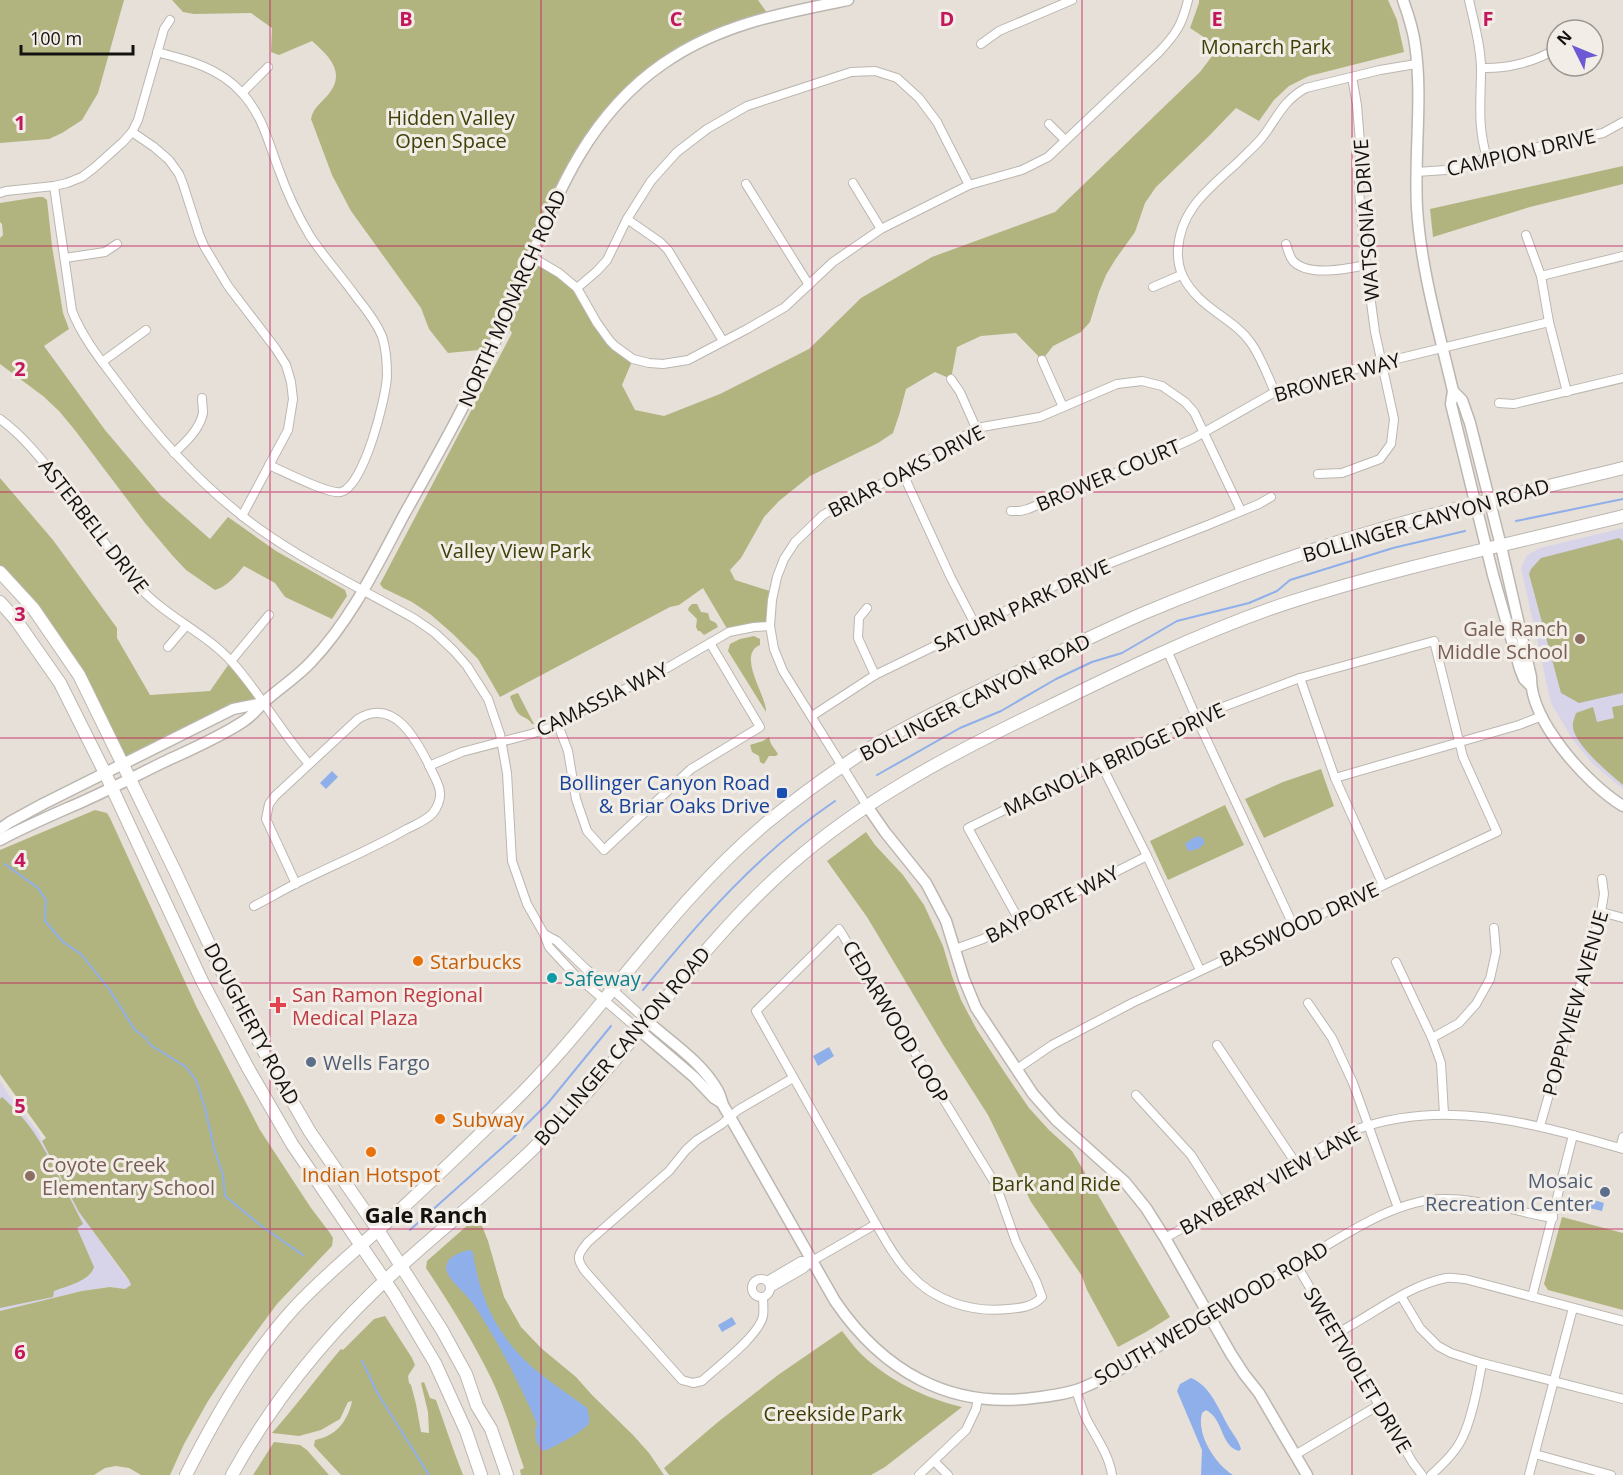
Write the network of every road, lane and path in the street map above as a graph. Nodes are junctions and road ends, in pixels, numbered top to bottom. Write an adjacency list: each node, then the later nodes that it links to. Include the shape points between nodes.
1 (848, 0): 6 (street, NORTH MONARCH ROAD)
2 (1072, 0): 8 (street, via 999,31)
3 (1188, 0): 19 (street, via 1176,34)
4 (1403, 0): 11 (street)
5 (1469, 0): 13 (street)
6 (807, 4): 33 (street, NORTH MONARCH ROAD, via 716,33 648,74 620,100 588,140 556,199)
7 (170, 20): 9 (street)
8 (981, 44)
9 (157, 52): 15 (street, via 208,69); 18 (street)
10 (1545, 54): 13 (street, via 1493,69)
11 (1416, 64): 14 (street); 21 (street)
12 (268, 67): 15 (street)
13 (1481, 68): 20 (street, via 1480,129)
14 (1352, 77): 35 (street, WATSONIA DRIVE); 36 (street, via 1295,94 1256,144 1197,201 1182,225)
15 (242, 93): 60 (street, via 265,128 279,172 311,236 370,315 382,336 387,359 377,425 362,468 351,485 342,492 333,491)
16 (1623, 122): 20 (street, CAMPION DRIVE, via 1603,133)
17 (1048, 124): 19 (street)
18 (132, 132): 25 (street, via 82,177); 60 (street, via 169,160 179,174 204,246 286,365 291,382 291,415 288,430)
19 (1065, 140): 24 (street, via 1048,157 1022,170)
20 (1487, 158): 21 (street, CAMPION DRIVE, via 1446,170)
21 (1416, 172): 44 (street, via 1430,300)
22 (853, 183): 28 (street)
23 (746, 184): 38 (street)
24 (969, 185): 27 (street, via 937,122 919,98 897,78 875,71 851,72 747,106 708,129 677,152 651,181); 28 (street)
25 (54, 186): 26 (street); 34 (street)
26 (0, 193)
27 (627, 219): 40 (street, via 607,260); 43 (street, via 668,250)
28 (882, 229): 38 (street, via 832,262)
29 (1526, 235): 37 (street)
30 (117, 244): 34 (street, via 105,252)
31 (1286, 244): 35 (street, via 1290,257 1303,268 1321,271)
32 (1623, 256): 37 (street)
33 (532, 257): 40 (street); 74 (street, NORTH MONARCH ROAD, via 474,386)
34 (65, 258): 46 (street, via 76,323)
35 (1366, 265): 47 (street, WATSONIA DRIVE)
36 (1180, 275): 39 (street); 51 (street, via 1200,300 1252,344)
37 (1541, 276): 41 (street)
38 (809, 285): 43 (street, via 785,307)
39 (1154, 287)
40 (577, 288): 43 (street, via 610,341 633,359 663,364 688,360)
41 (1549, 322): 44 (street, BROWER WAY); 52 (street)
42 (146, 330): 46 (street)
43 (723, 341)
44 (1443, 347): 47 (street, BROWER WAY); 50 (street)
45 (1042, 360): 55 (street)
46 (102, 362): 59 (street)
47 (1382, 363): 51 (street, BROWER WAY); 63 (street, WATSONIA DRIVE, via 1394,419 1391,444 1380,459 1342,473)
48 (1623, 378): 52 (street)
49 (951, 379): 57 (street)
50 (1452, 391): 65 (street, via 1462,400); 66 (street, via 1451,404)
51 (1275, 392): 58 (street, BROWER WAY)
52 (1567, 392): 54 (street, via 1514,404)
53 (202, 398): 59 (street, via 199,424)
54 (1499, 403)
55 (1063, 407): 57 (street, BRIAR OAKS DRIVE, via 1040,417); 58 (street, BRIAR OAKS DRIVE, via 1118,384 1150,382 1185,402)
56 (0, 419): 78 (street, ASTERBELL DRIVE, via 41,458 138,585)
57 (976, 428): 62 (street, BRIAR OAKS DRIVE, via 938,456)
58 (1204, 433): 67 (street, BROWER COURT, via 1028,509); 68 (street, BRIAR OAKS DRIVE)
59 (174, 453): 69 (street)
60 (269, 465): 69 (street)
61 (1623, 468): 65 (main road, BOLLINGER CANYON ROAD)
62 (903, 474): 79 (street, BRIAR OAKS DRIVE, via 823,515 795,542 777,577); 80 (street)
63 (1318, 474)
64 (1271, 497): 68 (street, SATURN PARK DRIVE)
65 (1490, 500): 66 (main road, BOLLINGER CANYON ROAD); 71 (street)
66 (1476, 504): 72 (street); 99 (main road, BOLLINGER CANYON ROAD, via 1341,541 1143,613 935,712)
67 (1011, 511)
68 (1241, 511): 80 (street, SATURN PARK DRIVE, via 1062,582)
69 (242, 516): 74 (street)
70 (1623, 516): 71 (main road, BOLLINGER CANYON ROAD)
71 (1502, 546): 72 (main road, BOLLINGER CANYON ROAD); 87 (street)
72 (1487, 549): 83 (main road, BOLLINGER CANYON ROAD, via 1283,605); 87 (street, via 1502,612 1524,679)
73 (0, 572): 97 (main road, DOUGHERTY ROAD, via 33,608 79,675)
74 (364, 591): 88 (street, NORTH MONARCH ROAD, via 310,663); 93 (street, via 415,619 454,651 488,699)
75 (0, 602): 100 (main road, DOUGHERTY ROAD, via 60,683)
76 (867, 608): 85 (street, via 859,618 858,638)
77 (269, 615): 84 (street)
78 (186, 626): 82 (street); 84 (street, ASTERBELL DRIVE)
79 (770, 626): 81 (street, CAMASSIA WAY, via 729,632); 89 (street, BRIAR OAKS DRIVE, via 783,671)
80 (976, 627): 85 (street, SATURN PARK DRIVE)
81 (710, 643): 92 (street, CAMASSIA WAY); 92 (street, via 760,727 691,770 604,850 587,831)
82 (168, 647)
83 (1167, 650): 91 (street); 104 (main road, BOLLINGER CANYON ROAD, via 992,734)
84 (231, 661): 88 (street, ASTERBELL DRIVE)
85 (875, 675): 89 (street, SATURN PARK DRIVE)
86 (1300, 678): 91 (street, MAGNOLIA BRIDGE DRIVE); 94 (street, MAGNOLIA BRIDGE DRIVE, via 1434,641); 101 (street)
87 (1531, 686): 90 (street)
88 (263, 703): 95 (street, ASTERBELL DRIVE); 97 (street, NORTH MONARCH ROAD, via 233,709); 102 (street, NORTH MONARCH ROAD, via 247,719)
89 (812, 716): 99 (street, BRIAR OAKS DRIVE)
90 (1542, 716): 94 (street); 105 (street, via 1573,762)
91 (1196, 717): 96 (street, MAGNOLIA BRIDGE DRIVE); 116 (street)
92 (558, 725): 93 (street, CAMASSIA WAY)
93 (501, 741): 98 (street, CAMASSIA WAY); 121 (street, via 507,772 512,861 527,904 544,934 557,941)
94 (1459, 742): 101 (street); 111 (street, BASSWOOD DRIVE, via 1497,832)
95 (309, 764): 98 (street, via 358,719 374,712 395,718 420,746); 110 (street, via 275,796 266,814)
96 (1101, 764): 108 (street); 115 (street, MAGNOLIA BRIDGE DRIVE, via 968,828)
97 (122, 766): 100 (street, NORTH MONARCH ROAD); 102 (main road, DOUGHERTY ROAD)
98 (429, 766): 110 (street, via 440,793 433,813)
99 (843, 766): 104 (street, BRIAR OAKS DRIVE); 121 (main road, BOLLINGER CANYON ROAD, via 731,855)
100 (105, 773): 103 (main road, DOUGHERTY ROAD); 106 (street, NORTH MONARCH ROAD)
101 (1335, 778): 111 (street)
102 (129, 779): 103 (street, NORTH MONARCH ROAD); 141 (main road, DOUGHERTY ROAD, via 269,1061 310,1132)
103 (111, 788): 107 (street, NORTH MONARCH ROAD); 143 (main road, DOUGHERTY ROAD, via 202,981 248,1068 292,1144)
104 (867, 806): 118 (street, via 926,883 946,921); 123 (main road, BOLLINGER CANYON ROAD, via 762,890)
105 (1623, 806)
106 (0, 829)
107 (0, 840)
108 (1147, 856): 115 (street, BAYPORTE WAY); 120 (street)
109 (1602, 879): 113 (street, POPPYVIEW AVENUE)
110 (296, 884): 112 (street)
111 (1383, 885): 116 (street, BASSWOOD DRIVE)
112 (254, 906)
113 (1602, 912): 114 (street); 132 (street, POPPYVIEW AVENUE)
114 (1623, 918)
115 (1019, 920): 118 (street, BAYPORTE WAY)
116 (1293, 927): 120 (street, BASSWOOD DRIVE)
117 (1494, 928): 124 (street, via 1496,952 1490,979 1476,1004 1459,1023)
118 (955, 949): 126 (street, via 976,1008)
119 (1396, 962): 124 (street)
120 (1200, 970): 126 (street, BASSWOOD DRIVE, via 1093,1023)
121 (609, 995): 123 (street); 141 (main road, BOLLINGER CANYON ROAD, via 541,1074)
122 (1308, 1004): 131 (street, via 1332,1038)
123 (643, 1026): 130 (street, SOUTH WEDGEWOOD ROAD, via 722,1103); 146 (main road, BOLLINGER CANYON ROAD, via 538,1145)
124 (1432, 1038): 129 (street, via 1441,1063)
125 (1217, 1045): 136 (street)
126 (1017, 1070): 142 (street, via 1056,1120 1125,1182)
127 (793, 1078): 130 (street); 140 (street, CEDARWOOD LOOP); 140 (street, CEDARWOOD LOOP, via 756,1011 839,929 996,1185 1042,1297 1031,1305 999,1310 971,1309 948,1301 928,1291 910,1275)
128 (1136, 1095): 137 (street, via 1191,1155)
129 (1444, 1114): 131 (street, BAYBERRY VIEW LANE); 132 (street, BAYBERRY VIEW LANE)
130 (730, 1117): 144 (street, SOUTH WEDGEWOOD ROAD); 151 (street, via 686,1150 669,1171 588,1242 578,1259 682,1380 693,1383 702,1381 751,1336 763,1316)
131 (1369, 1126): 136 (street, BAYBERRY VIEW LANE); 138 (street)
132 (1540, 1126): 133 (street, BAYBERRY VIEW LANE)
133 (1573, 1135): 135 (street, BAYBERRY VIEW LANE); 139 (street)
134 (1623, 1137): 135 (street)
135 (1621, 1148)
136 (1295, 1162): 137 (street, BAYBERRY VIEW LANE)
137 (1222, 1204): 142 (street, BAYBERRY VIEW LANE)
138 (1398, 1208): 139 (street, SOUTH WEDGEWOOD ROAD, via 1423,1200 1480,1201); 145 (street, SOUTH WEDGEWOOD ROAD)
139 (1553, 1218): 150 (street)
140 (876, 1224): 144 (street)
141 (378, 1230): 143 (main road, BOLLINGER CANYON ROAD); 146 (main road, DOUGHERTY ROAD)
142 (1165, 1238): 153 (street)
143 (360, 1245): 147 (main road, DOUGHERTY ROAD); 165 (main road, BOLLINGER CANYON ROAD, via 293,1310 260,1351 221,1409)
144 (812, 1261): 148 (street, via 801,1262); 159 (street, SOUTH WEDGEWOOD ROAD, via 850,1322 883,1356 939,1388)
145 (1296, 1264): 153 (street, SOUTH WEDGEWOOD ROAD); 155 (street, SWEETVIOLET DRIVE)
146 (401, 1266): 147 (main road, BOLLINGER CANYON ROAD); 168 (main road, DOUGHERTY ROAD, via 466,1374)
147 (385, 1281): 166 (main road, BOLLINGER CANYON ROAD, via 294,1378); 167 (main road, DOUGHERTY ROAD, via 444,1379)
148 (768, 1284): 151 (street); 151 (street, via 759,1279 752,1287 754,1295)
149 (1401, 1296): 150 (street, via 1447,1278); 155 (street); 156 (street, via 1420,1328 1438,1346)
150 (1532, 1297): 152 (street)
151 (763, 1298)
152 (1574, 1308): 154 (street); 157 (street)
153 (1210, 1315): 158 (street, SOUTH WEDGEWOOD ROAD); 163 (street)
154 (1623, 1321)
155 (1337, 1334): 161 (street, SWEETVIOLET DRIVE)
156 (1482, 1363): 157 (street); 174 (street, via 1460,1444)
157 (1554, 1380): 160 (street); 162 (street)
158 (1076, 1390): 159 (street, SOUTH WEDGEWOOD ROAD, via 1016,1400); 171 (street)
159 (978, 1398): 164 (street, via 966,1430)
160 (1623, 1399)
161 (1379, 1405): 163 (street); 173 (street, SWEETVIOLET DRIVE)
162 (1535, 1454): 175 (street); 176 (street)
163 (1295, 1455): 172 (street)
164 (934, 1461): 169 (street); 170 (street)
165 (186, 1475)
166 (232, 1475)
167 (481, 1475)
168 (507, 1475)
169 (919, 1475)
170 (948, 1475)
171 (1112, 1475)
172 (1307, 1475)
173 (1422, 1475)
174 (1431, 1475)
175 (1529, 1475)
176 (1611, 1475)

